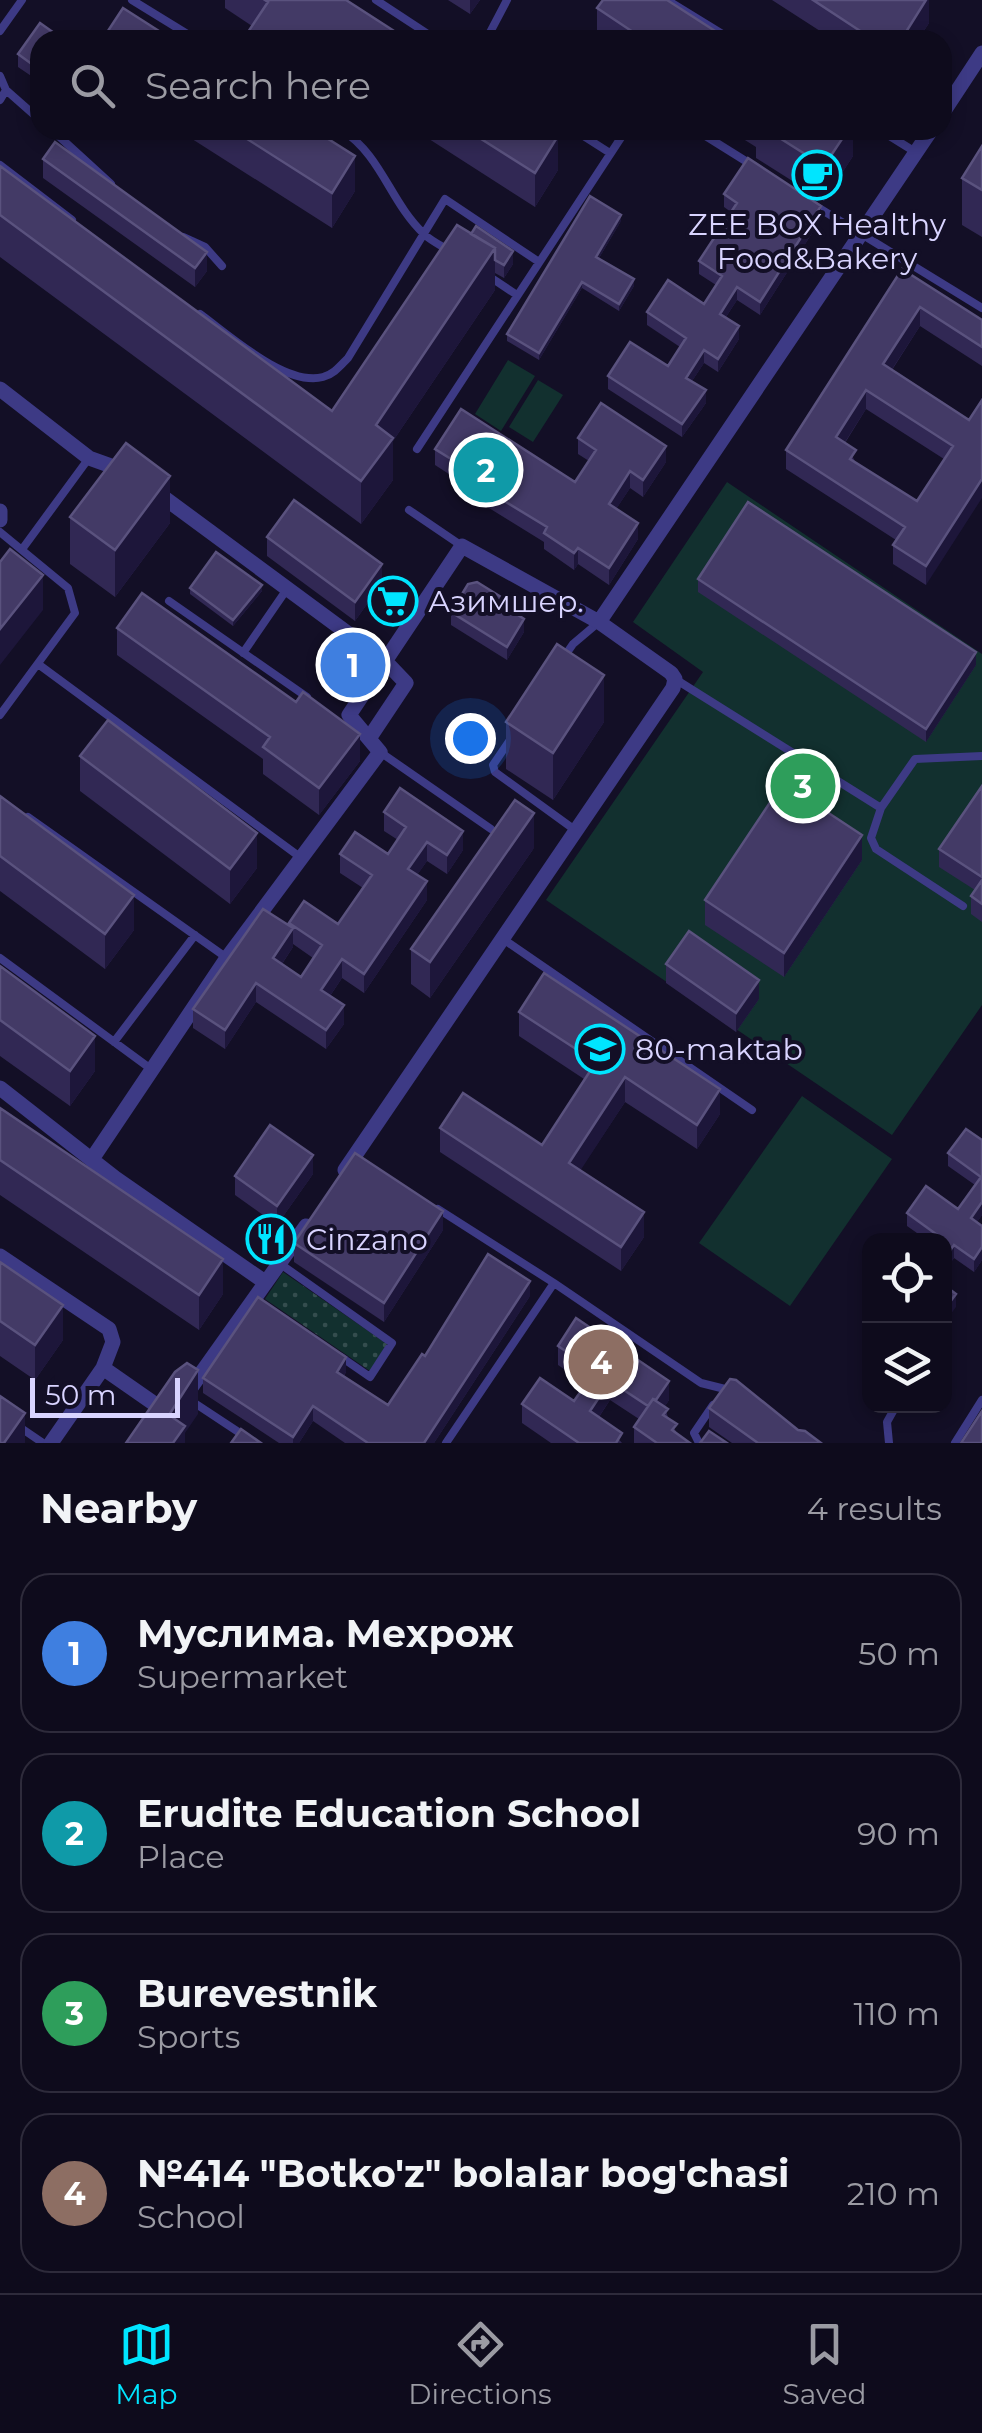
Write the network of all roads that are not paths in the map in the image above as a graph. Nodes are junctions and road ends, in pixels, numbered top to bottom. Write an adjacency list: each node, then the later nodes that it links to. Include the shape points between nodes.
1 (22, 0): 10 (lane)
2 (132, 0): 6 (lane)
3 (376, 0): 7 (lane)
4 (507, 0): 8 (lane)
5 (667, 0): 9 (lane)
6 (181, 30)
7 (422, 30)
8 (491, 30)
9 (716, 30)
10 (0, 31)
11 (982, 53): 14 (street)
12 (0, 76): 13 (lane)
13 (6, 90): 15 (lane); 16 (lane)
14 (952, 99)
15 (0, 100)
16 (30, 111)
17 (63, 140): 28 (lane)
18 (357, 140): 32 (lane)
19 (590, 140): 25 (lane)
20 (619, 140): 25 (lane)
21 (712, 140): 27 (lane)
22 (897, 140): 24 (lane)
23 (925, 140): 24 (street)
24 (917, 152): 33 (street)
25 (610, 153): 35 (lane)
26 (0, 165): 30 (lane)
27 (762, 172)
28 (120, 192)
29 (812, 204): 33 (lane)
30 (74, 221)
31 (176, 233): 37 (lane)
32 (424, 234): 34 (lane); 35 (lane, via 445,199); 40 (lane, via 348,358 320,379 276,368)
33 (862, 235): 39 (lane); 52 (street)
34 (455, 254)
35 (539, 262): 38 (lane)
36 (470, 264): 38 (lane)
37 (222, 266)
38 (517, 295): 42 (lane)
39 (982, 308)
40 (196, 311)
41 (0, 388): 43 (street)
42 (416, 449)
43 (89, 458): 49 (lane); 50 (street, via 132,474)
44 (409, 510): 48 (lane)
45 (0, 511): 46 (street)
46 (0, 520)
47 (0, 532): 49 (lane)
48 (462, 546): 52 (street); 54 (street)
49 (23, 548): 55 (lane, via 68,588 76,613)
50 (288, 589): 53 (lane); 54 (street)
51 (169, 601): 53 (lane)
52 (600, 622): 56 (lane); 57 (street)
53 (243, 654): 58 (lane)
54 (384, 660): 61 (street, via 349,715); 61 (street, via 406,683)
55 (38, 664): 59 (lane); 68 (lane)
56 (554, 674)
57 (675, 679): 65 (lane); 67 (street)
58 (308, 697)
59 (0, 715)
60 (513, 734): 67 (lane, via 495,772)
61 (370, 737): 62 (street)
62 (380, 752): 66 (lane); 68 (street)
63 (982, 756): 65 (lane, via 916,759)
64 (16, 808): 70 (lane)
65 (881, 808): 69 (lane, via 871,838 876,848)
66 (491, 829)
67 (576, 831): 71 (street)
68 (302, 858): 73 (street)
69 (964, 906)
70 (195, 935): 73 (lane); 74 (lane)
71 (503, 939): 77 (lane); 78 (street)
72 (0, 958): 74 (lane)
73 (227, 958): 75 (street)
74 (114, 1042): 75 (lane)
75 (151, 1069): 79 (street)
76 (1, 1091): 79 (street)
77 (752, 1110)
78 (355, 1155): 80 (lane); 81 (street)
79 (92, 1159): 86 (street)
80 (372, 1166)
81 (334, 1186)
82 (421, 1198): 87 (lane)
83 (312, 1217): 85 (street)
84 (0, 1256): 91 (street, via 110,1330)
85 (279, 1263): 86 (street); 90 (lane, via 392,1343 370,1377)
86 (265, 1282): 88 (street)
87 (554, 1283): 92 (lane, via 701,1383); 101 (lane)
88 (255, 1298): 89 (lane); 94 (street)
89 (272, 1309)
90 (338, 1354)
91 (103, 1368): 94 (street, via 155,1413); 99 (street)
92 (724, 1389): 93 (lane); 102 (lane, via 694,1433)
93 (741, 1393)
94 (185, 1396): 100 (lane)
95 (982, 1400): 104 (lane)
96 (892, 1413): 103 (lane)
97 (14, 1424): 98 (lane)
98 (43, 1443)
99 (51, 1443)
100 (255, 1443)
101 (446, 1443)
102 (698, 1443)
103 (889, 1443)
104 (955, 1443)

